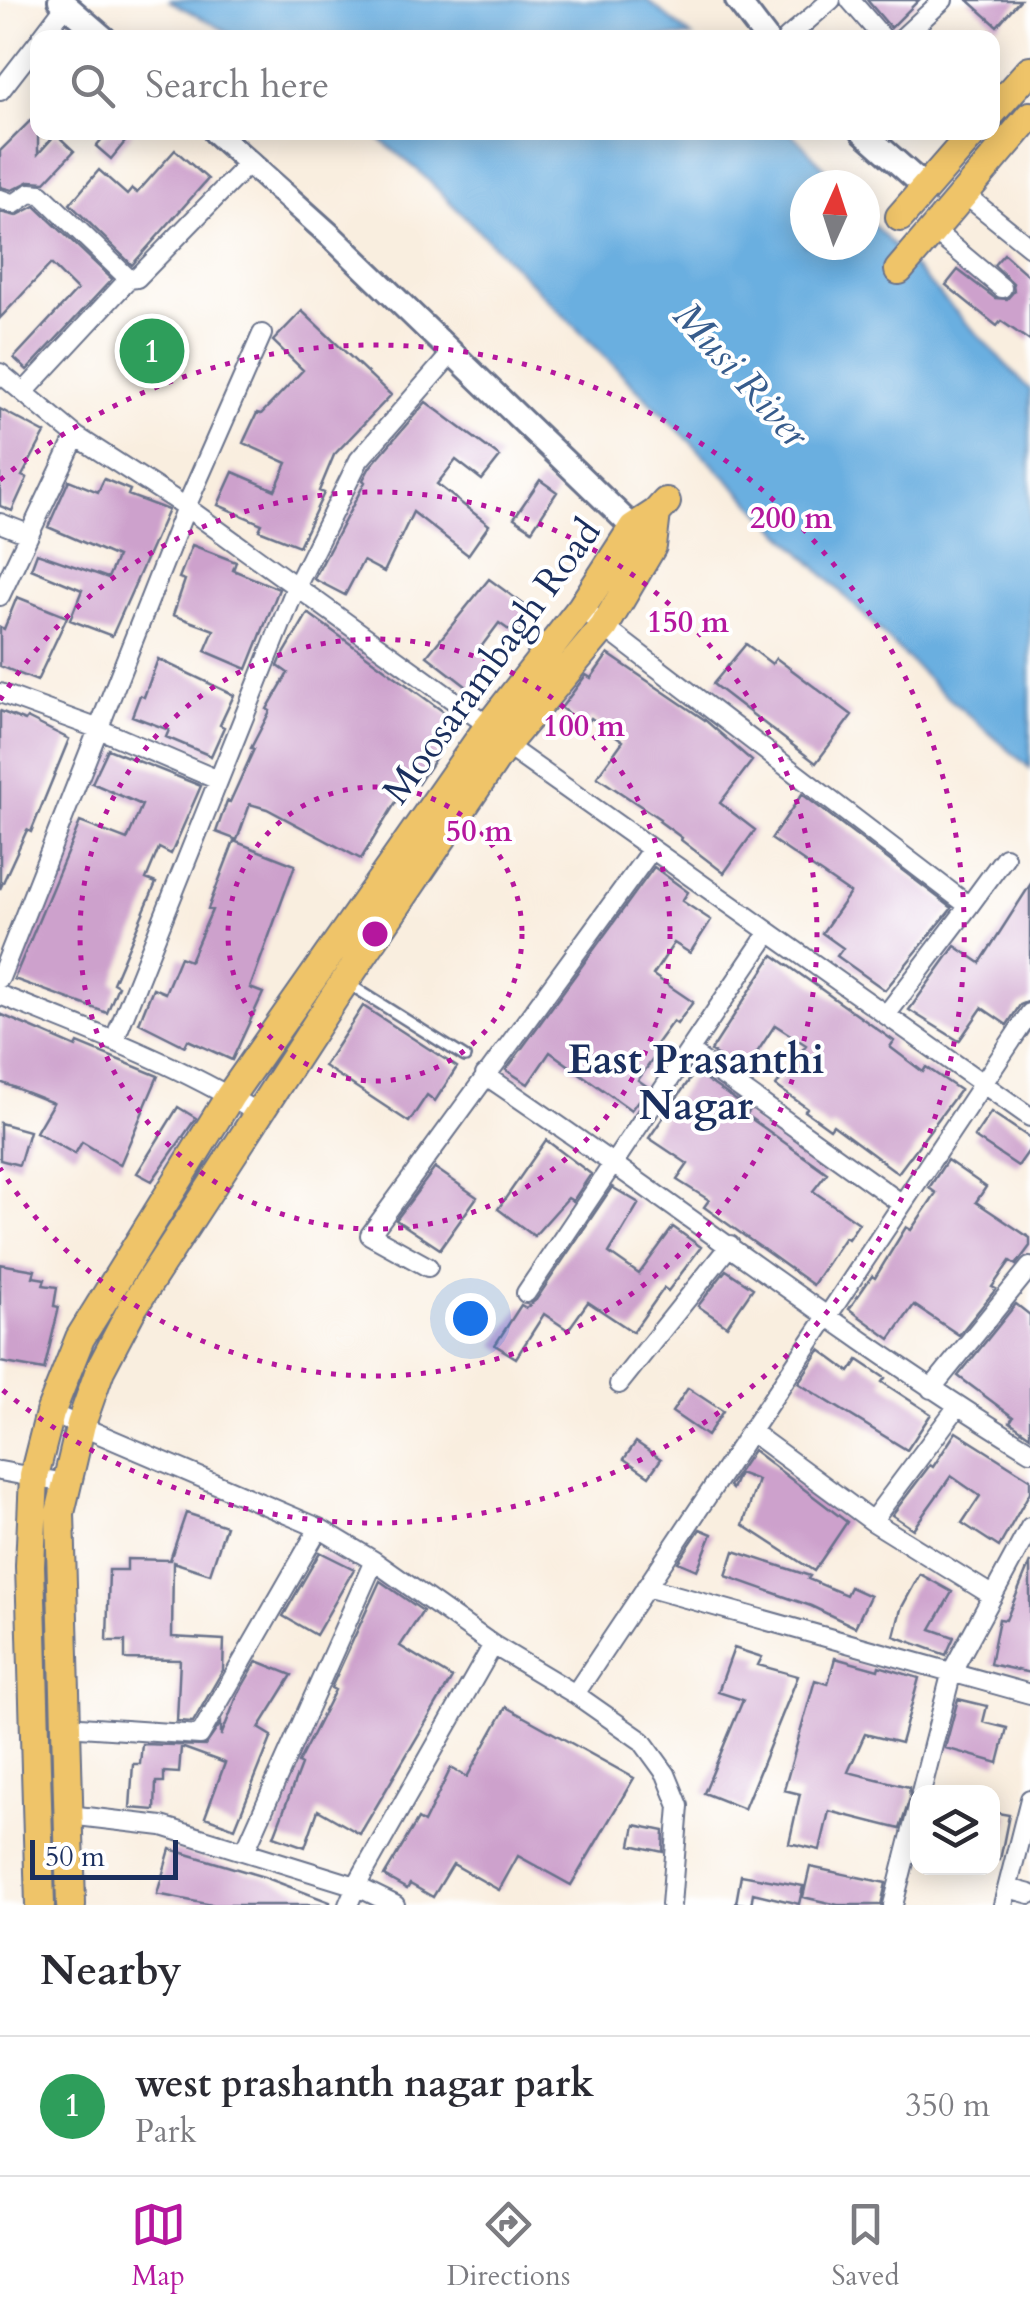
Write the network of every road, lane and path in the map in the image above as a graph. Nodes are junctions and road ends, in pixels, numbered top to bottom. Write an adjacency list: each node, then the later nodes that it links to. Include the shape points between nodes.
1 (736, 0): 8 (street)
2 (831, 0): 9 (street)
3 (850, 0): 10 (street)
4 (943, 0): 11 (street)
5 (63, 3): 6 (street); 7 (street)
6 (45, 30)
7 (95, 30)
8 (760, 30)
9 (796, 30)
10 (876, 30)
11 (911, 30)
12 (30, 52): 14 (street)
13 (1030, 70): 15 (main road)
14 (0, 91)
15 (1000, 103)
16 (1030, 116): 22 (main road)
17 (224, 140): 20 (street)
18 (872, 140): 21 (street)
19 (967, 140): 21 (main road)
20 (250, 162): 28 (street, via 138,278); 31 (street)
21 (925, 186): 24 (main road)
22 (963, 194): 25 (main road); 26 (street)
23 (0, 198): 28 (street, via 14,204 41,194)
24 (900, 217)
25 (933, 230): 27 (main road); 29 (street)
26 (1030, 247)
27 (899, 270)
28 (129, 279): 33 (street)
29 (1002, 288)
30 (262, 334): 35 (street)
31 (451, 354): 36 (street); 39 (street, via 360,460)
32 (0, 373): 33 (street)
33 (24, 392): 34 (street)
34 (76, 436): 35 (street); 38 (street)
35 (186, 506): 39 (street); 44 (street)
36 (652, 522): 41 (main road, Moosarambagh Road); 42 (main road, Moosarambagh Road)
37 (0, 523): 38 (street)
38 (28, 534): 40 (street)
39 (296, 587): 45 (street); 46 (street)
40 (0, 596)
41 (582, 607): 42 (street); 45 (main road, Moosarambagh Road)
42 (604, 627): 45 (main road, Moosarambagh Road); 49 (street)
43 (0, 693): 44 (street)
44 (99, 729): 46 (street); 51 (street)
45 (497, 736): 47 (street); 52 (main road, Moosarambagh Road); 61 (main road, Moosarambagh Road)
46 (218, 780): 56 (street)
47 (652, 849): 50 (street); 59 (street)
48 (1005, 857): 49 (street)
49 (969, 906): 55 (street)
50 (769, 932): 55 (street); 57 (street)
51 (0, 978)
52 (345, 982): 58 (lane); 62 (main road, Moosarambagh Road)
53 (0, 995): 56 (street)
54 (1030, 1012): 60 (street)
55 (886, 1015): 60 (street)
56 (114, 1041): 61 (street)
57 (690, 1052): 64 (street); 65 (street)
58 (465, 1057)
59 (485, 1075): 64 (street); 67 (street, via 370,1235)
60 (983, 1083): 63 (street); 65 (street)
61 (230, 1096): 62 (street); 74 (main road, Moosarambagh Road, via 94,1312)
62 (259, 1114): 75 (main road, Moosarambagh Road, via 133,1307)
63 (1030, 1117)
64 (616, 1163): 66 (street); 69 (street)
65 (902, 1204): 70 (street)
66 (730, 1245): 70 (street); 71 (street)
67 (428, 1267)
68 (1026, 1278): 72 (street)
69 (526, 1293)
70 (828, 1315): 72 (street); 76 (street)
71 (619, 1384)
72 (931, 1389): 73 (street)
73 (958, 1406): 77 (street); 81 (street)
74 (50, 1413): 75 (street); 79 (main road, Moosarambagh Road)
75 (81, 1424): 80 (main road, Moosarambagh Road); 83 (street)
76 (750, 1431): 81 (street); 85 (street)
77 (1030, 1451)
78 (0, 1471): 79 (street)
79 (34, 1476): 80 (street); 100 (main road, Moosarambagh Road, via 30,1566)
80 (66, 1483): 91 (main road, Moosarambagh Road, via 60,1513)
81 (872, 1521): 86 (street)
82 (1030, 1527): 86 (street)
83 (318, 1528): 84 (street); 91 (street, via 200,1735)
84 (374, 1562): 87 (street); 96 (street)
85 (646, 1586): 88 (street); 89 (street)
86 (992, 1596): 88 (street)
87 (493, 1645): 89 (street); 97 (street)
88 (952, 1672): 90 (street); 92 (street)
89 (575, 1694): 104 (street, via 642,1741 666,1774 680,1806)
90 (1030, 1694)
91 (65, 1726): 94 (main road, Moosarambagh Road)
92 (923, 1785)
93 (1030, 1800): 99 (street)
94 (69, 1816): 96 (street, via 162,1826); 101 (main road, Moosarambagh Road)
95 (910, 1839): 105 (street)
96 (244, 1851): 97 (street)
97 (356, 1886): 102 (street); 103 (street)
98 (1030, 1894): 99 (street)
99 (1006, 1896)
100 (40, 1905)
101 (72, 1905)
102 (348, 1905)
103 (396, 1905)
104 (672, 1905)
105 (893, 1905)

